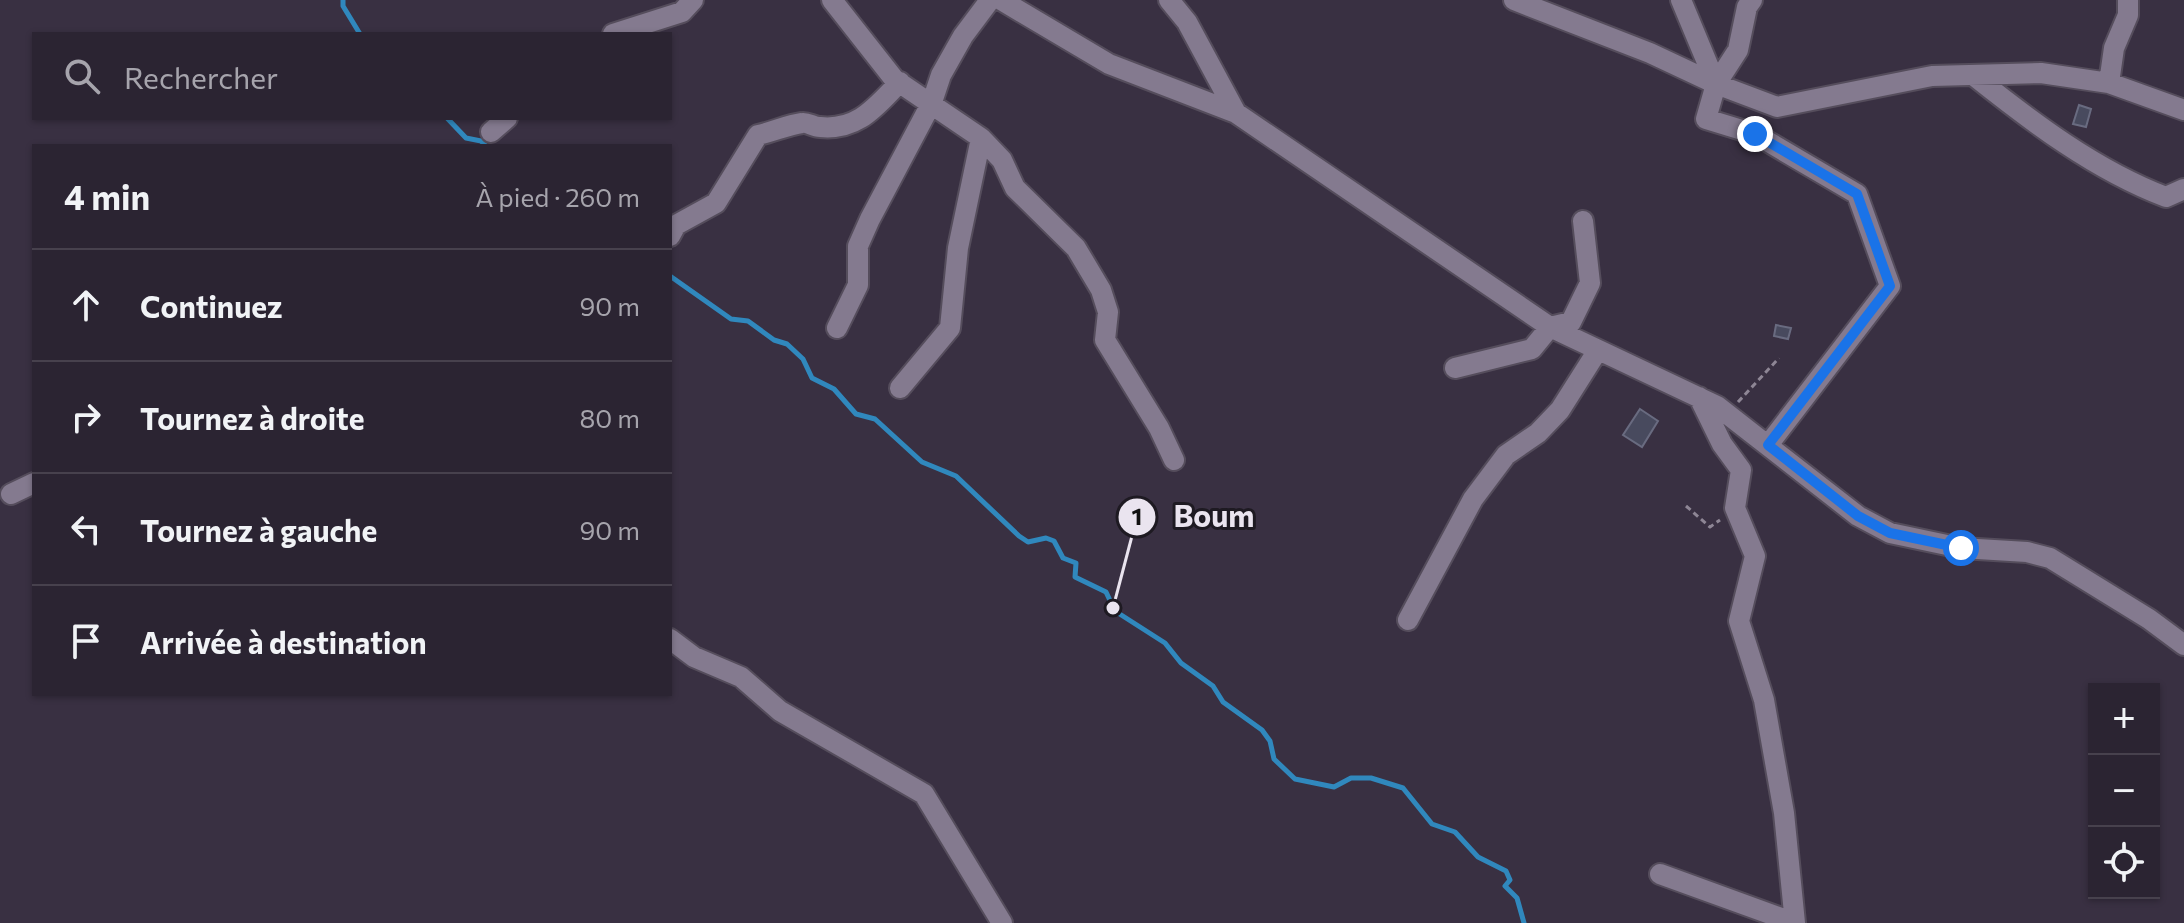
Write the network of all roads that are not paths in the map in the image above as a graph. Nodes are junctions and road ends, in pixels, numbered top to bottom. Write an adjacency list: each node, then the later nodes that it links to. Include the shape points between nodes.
1 (693, 0): 10 (street, via 682,12)
2 (832, 0): 12 (street)
3 (990, 0): 15 (street, via 963,36)
4 (1001, 0): 17 (street, via 1109,64)
5 (1169, 0): 17 (street, via 1187,22)
6 (1514, 0): 14 (street)
7 (1681, 0): 14 (street)
8 (1752, 0): 14 (street, via 1738,50)
9 (2128, 0): 13 (street)
10 (619, 32)
11 (1973, 75): 13 (street, via 2041,73); 14 (street, via 1932,76 1777,107); 21 (street, via 2028,119 2123,180 2166,197)
12 (900, 82): 15 (street); 23 (street, via 882,105 854,121 819,128 804,122 758,135 716,203)
13 (2109, 83): 16 (street)
14 (1716, 84): 30 (street, via 1706,119 1755,134 1857,194 1890,286)
15 (932, 102): 20 (street); 25 (street, via 858,246 858,285)
16 (2184, 110)
17 (1236, 113): 24 (street)
18 (505, 120): 19 (street)
19 (491, 132)
20 (981, 138): 28 (street, via 958,248 950,328); 31 (street, via 1002,160 1015,188 1076,248 1108,312 1105,340)
21 (2184, 189)
22 (1583, 221): 24 (street, via 1590,283 1571,322)
23 (672, 232)
24 (1550, 327): 26 (street); 27 (street, via 1532,349)
25 (837, 328)
26 (1598, 350): 29 (street); 34 (street, via 1560,410 1506,455 1473,499)
27 (1455, 368)
28 (900, 388)
29 (1708, 402): 30 (street); 37 (street, via 1722,444 1741,470 1735,508 1755,556 1739,621 1764,700 1784,813 1795,923)
30 (1768, 445): 36 (street, via 1858,516 1890,533 2050,558)
31 (1174, 460)
32 (32, 484): 33 (street)
33 (11, 494)
34 (1408, 620)
35 (672, 640): 38 (street, via 694,657 741,677 780,711 924,794)
36 (2184, 645)
37 (1660, 874)
38 (1002, 923)

